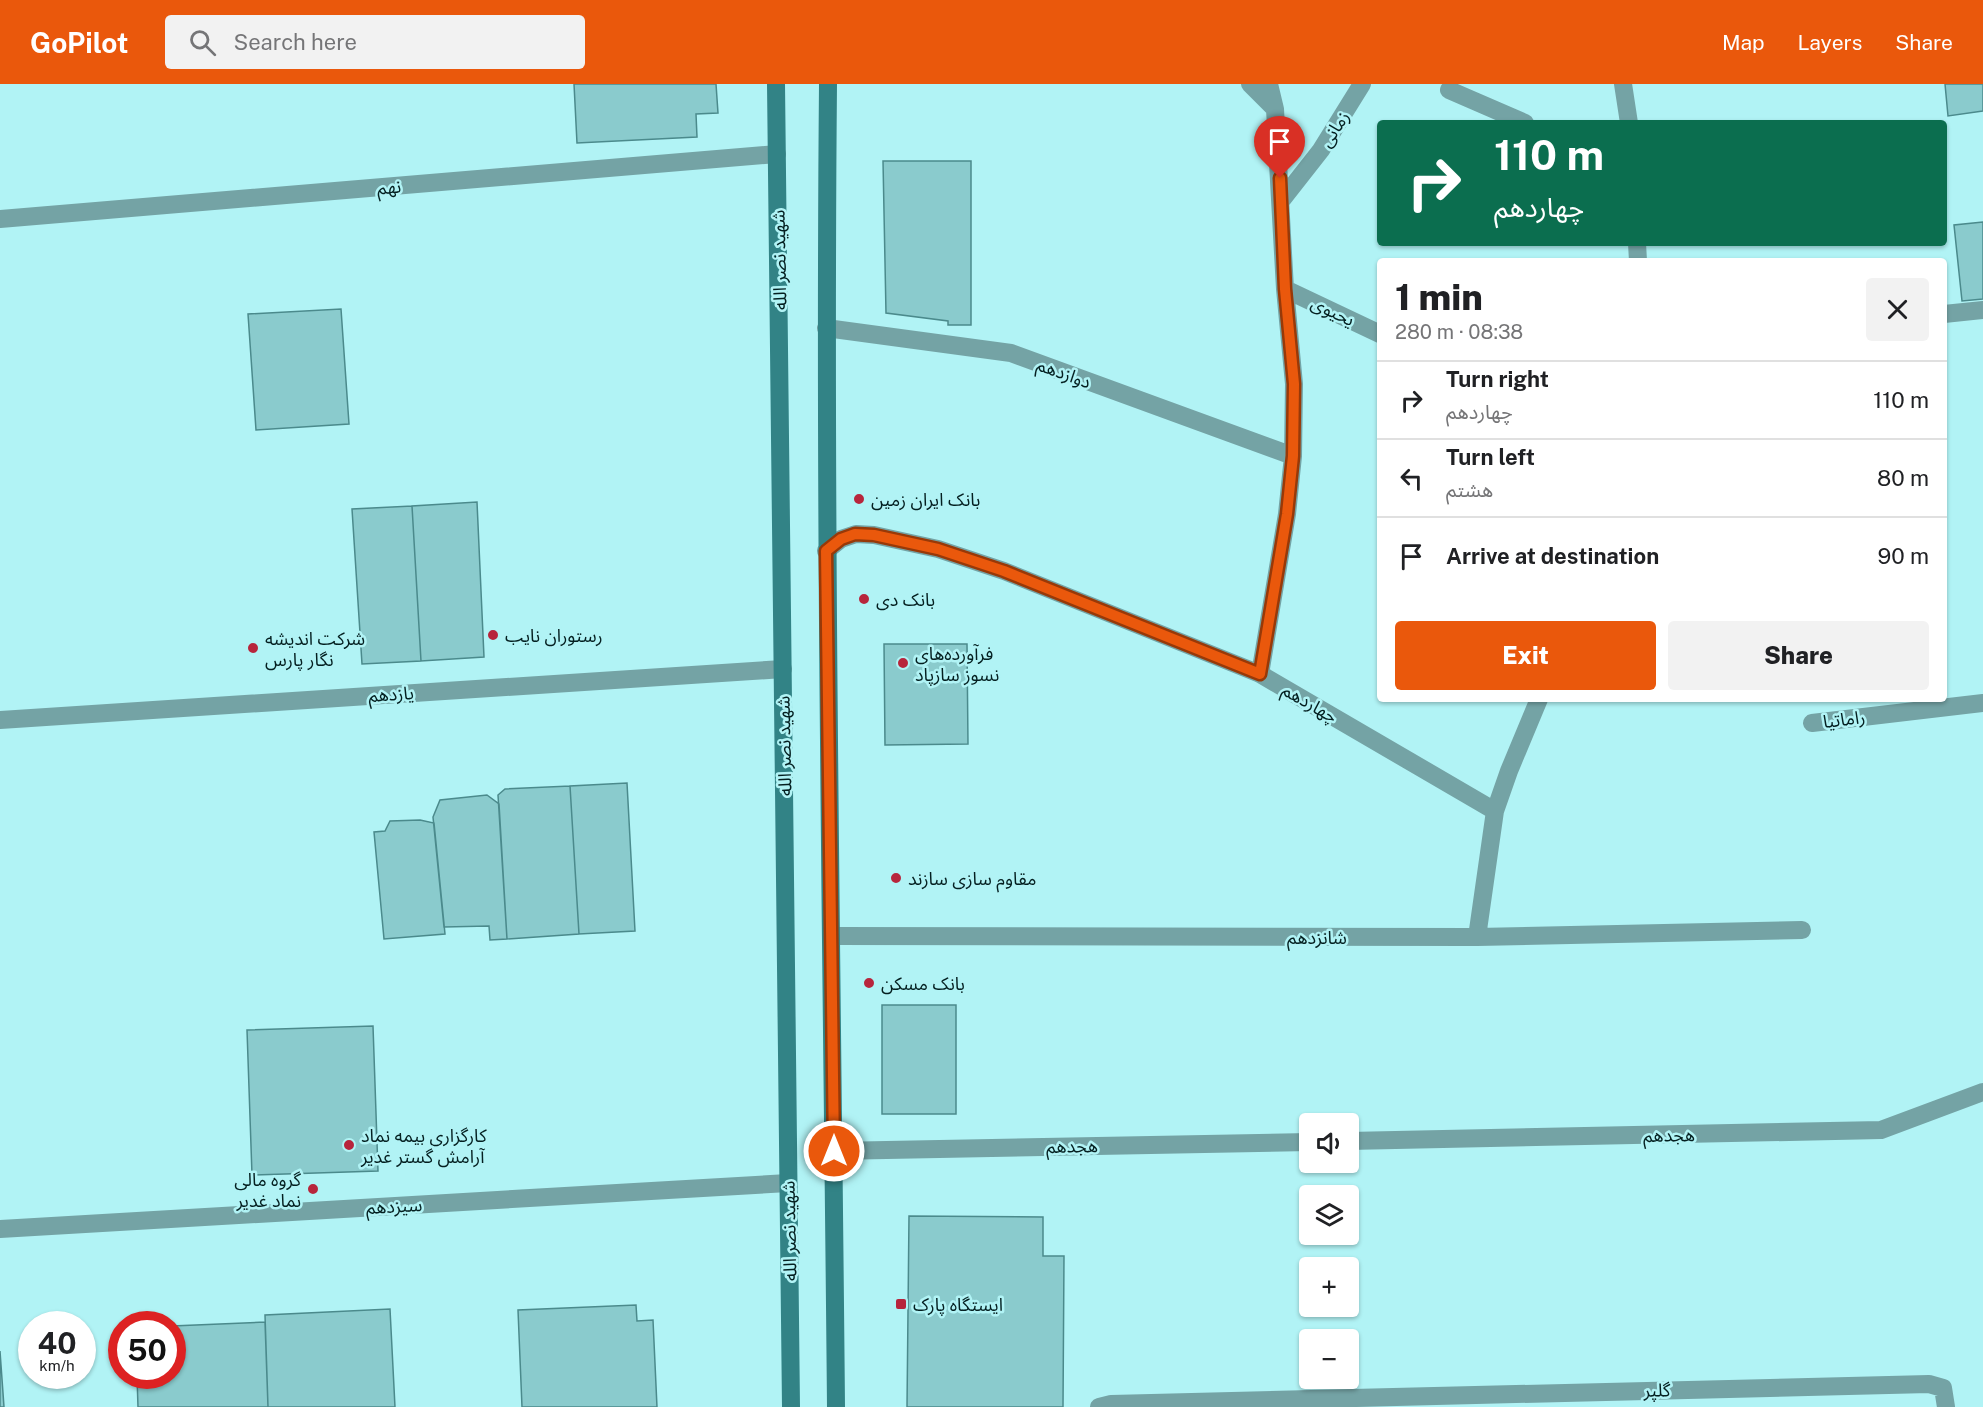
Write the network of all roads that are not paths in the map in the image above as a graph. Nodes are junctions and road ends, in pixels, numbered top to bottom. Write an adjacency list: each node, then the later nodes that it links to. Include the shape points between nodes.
1 (776, 84): 11 (main road, شهید نصر الله)
2 (828, 84): 17 (main road)
3 (1250, 84): 8 (street)
4 (1269, 84): 8 (street)
5 (1362, 84): 12 (street, زمانی, via 1321,150)
6 (1623, 84): 10 (street)
7 (1449, 90): 9 (street)
8 (1275, 108): 12 (street)
9 (1518, 120)
10 (1629, 120)
11 (777, 154): 13 (street, نهم); 21 (main road, شهید نصر الله)
12 (1281, 201): 14 (street)
13 (0, 219)
14 (1285, 289): 18 (street, یحیوی); 19 (street, via 1294,384)
15 (1983, 310): 16 (street)
16 (1947, 314)
17 (826, 328): 19 (street, دوازدهم, via 1011,353); 20 (main road)
18 (1377, 333)
19 (1293, 456): 22 (street)
20 (826, 551): 22 (street, چهاردهم, via 855,534 938,549 1004,571); 29 (main road)
21 (783, 669): 25 (street, یازدهم); 35 (main road, شهید نصر الله)
22 (1260, 674): 27 (street, چهاردهم)
23 (1538, 702): 27 (street)
24 (1983, 703): 26 (street, راماتیا)
25 (0, 720)
26 (1812, 723)
27 (1495, 811): 30 (street)
28 (1802, 930): 30 (street, شانزدهم)
29 (832, 936): 30 (street, شانزدهم); 34 (main road)
30 (1478, 937)
31 (1983, 1092): 32 (street, هجدهم, via 1881,1130)
32 (1359, 1141)
33 (1299, 1142): 34 (street, هجدهم)
34 (834, 1151): 38 (main road)
35 (788, 1182): 36 (street, سیزدهم); 37 (main road, شهید نصر الله)
36 (0, 1229)
37 (791, 1407)
38 (836, 1407)
39 (1099, 1407): 40 (street, گلپر, via 1929,1383 1943,1388)
40 (1946, 1407)

